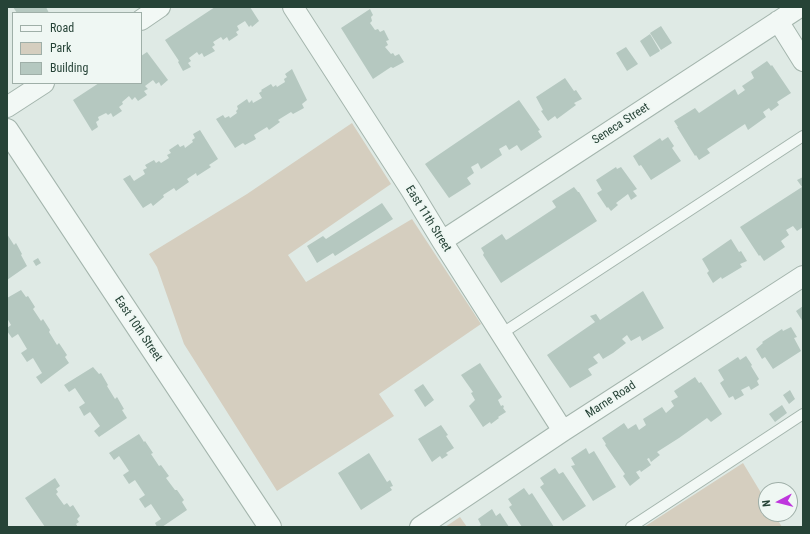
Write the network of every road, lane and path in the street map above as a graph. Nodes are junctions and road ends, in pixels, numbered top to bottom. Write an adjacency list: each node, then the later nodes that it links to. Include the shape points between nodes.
1 (160, 7): 4 (street)
2 (293, 7): 11 (street, East 11th Street)
3 (800, 7): 5 (street, Seneca Street)
4 (142, 19)
5 (778, 21): 6 (street); 11 (street, Seneca Street)
6 (803, 61)
7 (43, 84): 8 (street)
8 (7, 108)
9 (7, 130): 16 (street, East 10th Street)
10 (803, 136): 13 (lane)
11 (442, 241): 13 (street, East 11th Street)
12 (803, 276): 15 (street, Marne Road)
13 (501, 334): 15 (street, East 11th Street)
14 (803, 414): 18 (lane)
15 (563, 431): 17 (street, Marne Road)
16 (270, 527)
17 (420, 527)
18 (631, 527)

